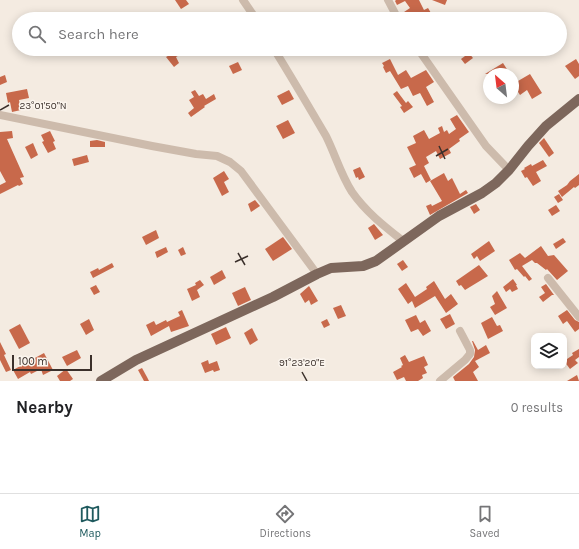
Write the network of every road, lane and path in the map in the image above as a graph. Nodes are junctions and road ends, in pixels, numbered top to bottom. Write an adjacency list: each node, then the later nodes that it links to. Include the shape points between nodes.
1 (243, 0): 3 (street)
2 (388, 0): 4 (street)
3 (251, 12)
4 (394, 12)
5 (278, 56): 10 (street, via 326,136 352,191 378,221)
6 (423, 56): 9 (street, via 486,146)
7 (579, 99): 9 (main road, via 546,126)
8 (0, 115): 11 (street, via 152,146 217,156 230,162 241,170)
9 (509, 170): 10 (main road, via 482,193 439,216)
10 (403, 241): 11 (main road, via 370,264 331,268)
11 (317, 274): 15 (main road, via 136,360)
12 (548, 278): 13 (street)
13 (579, 317)
14 (460, 331): 16 (street, via 470,354)
15 (101, 381)
16 (440, 381)

